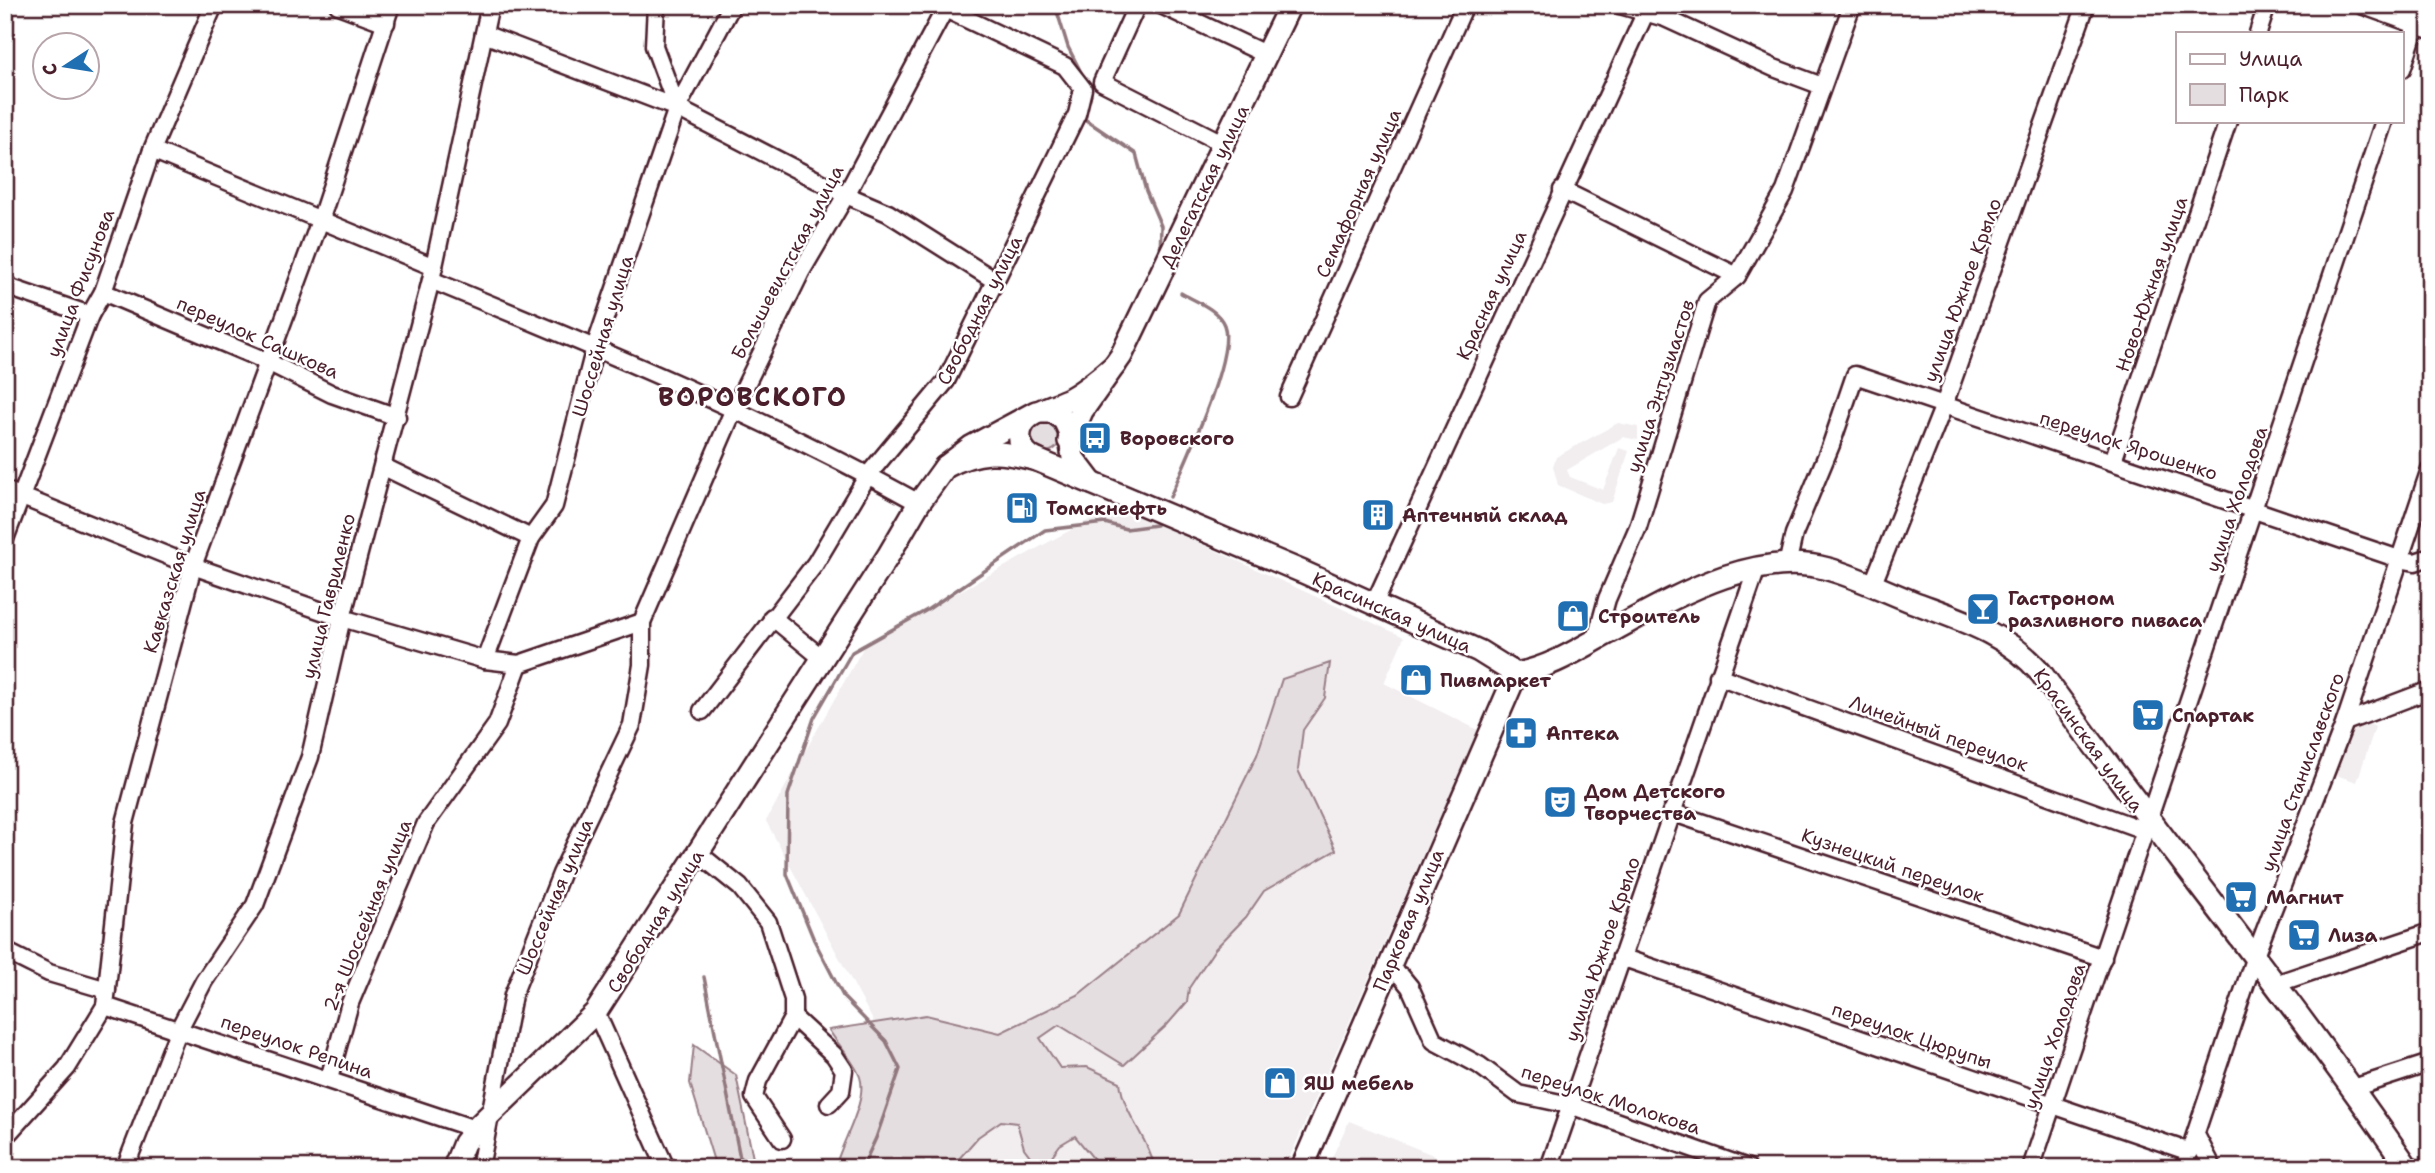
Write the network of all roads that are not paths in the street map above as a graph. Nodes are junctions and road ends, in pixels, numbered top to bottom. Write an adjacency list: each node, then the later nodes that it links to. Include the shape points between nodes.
1 (214, 5): 30 (street, улица Фисунова)
2 (338, 5): 19 (street)
3 (391, 5): 19 (street, Кавказская улица)
4 (490, 5): 22 (street, улица Гавриленко)
5 (656, 5): 26 (street, via 654,46)
6 (732, 5): 26 (street, Шоссейная улица)
7 (1137, 5): 29 (street, via 1102,82)
8 (1161, 5): 23 (street)
9 (1290, 5): 23 (main road, Делегатская улица)
10 (1465, 5): 43 (street, Семафорная улица)
11 (1620, 5): 18 (street)
12 (1853, 5): 25 (street, улица Энтузиастов)
13 (2086, 5): 44 (street, улица Южное Крыло)
14 (2267, 5): 21 (street)
15 (2361, 5): 20 (street)
16 (2427, 5): 20 (street)
17 (943, 7): 32 (street, Большевистская улица); 36 (street, Свободная улица, via 1066,66 1083,89 1077,114)
18 (1648, 10): 25 (street); 31 (street, Красная улица)
19 (386, 23): 33 (street, Кавказская улица)
20 (2423, 28): 24 (street)
21 (2258, 32)
22 (484, 34): 26 (street); 34 (street, улица Гавриленко)
23 (1267, 55): 29 (main road, Делегатская улица)
24 (2404, 65)
25 (1822, 86): 35 (street, улица Энтузиастов, via 1785,191)
26 (677, 108): 32 (street); 40 (street, Шоссейная улица)
27 (2228, 122): 50 (street, Ново-Южная улица)
28 (2384, 122): 58 (street, улица Холодова)
29 (1224, 144): 42 (main road, Делегатская улица)
30 (152, 150): 33 (street); 38 (street, улица Фисунова)
31 (1562, 190): 35 (street); 67 (street, Красная улица)
32 (846, 195): 36 (street, via 888,213); 45 (street, Большевистская улица, via 801,272)
33 (321, 218): 34 (street); 41 (street, Кавказская улица)
34 (432, 274): 40 (street); 47 (street, улица Гавриленко)
35 (1737, 276): 71 (street, улица Энтузиастов, via 1707,300 1638,527 1607,599)
36 (994, 280): 54 (street, Свободная улица, via 946,382)
37 (5, 286): 39 (street)
38 (103, 292): 39 (street, улица Фисунова); 41 (street, переулок Сашкова)
39 (89, 315): 56 (street, улица Фисунова)
40 (595, 347): 45 (street); 59 (street, Шоссейная улица, via 554,506)
41 (266, 361): 47 (street, переулок Сашкова, via 331,394); 64 (street, Кавказская улица)
42 (1115, 365): 46 (main road, Делегатская улица, via 1073,397); 48 (main road, Делегатская улица, via 1082,411)
43 (1289, 397)
44 (1944, 405): 50 (street, переулок Ярошенко); 63 (street, переулок Ярошенко, via 1855,374 1794,534); 66 (street, улица Южное Крыло)
45 (734, 409): 54 (street); 70 (street, Большевистская улица)
46 (1036, 412): 48 (main road, via 1059,415); 49 (main road, via 1024,423 1020,435 1026,453); 52 (main road, Делегатская улица, via 971,447)
47 (397, 417): 51 (street, улица Гавриленко)
48 (1070, 438): 49 (main road, via 1057,459); 55 (main road, via 1077,466)
49 (1037, 460): 52 (main road, Красинская улица, via 988,451); 55 (main road, Красинская улица)
50 (2113, 461): 58 (street, переулок Ярошенко)
51 (384, 467): 59 (street); 69 (street, улица Гавриленко)
52 (945, 467): 57 (main road, Свободная улица)
53 (2430, 469): 62 (street, улица Станиславского)
54 (868, 475): 57 (street); 68 (street, Свободная улица, via 815,564)
55 (1094, 485): 67 (main road, Красинская улица)
56 (13, 493): 60 (street, улица Фисунова); 64 (street)
57 (919, 503): 72 (main road, Свободная улица)
58 (2255, 509): 62 (street, переулок Ярошенко); 81 (street, улица Холодова)
59 (531, 538): 73 (street, Шоссейная улица)
60 (5, 540)
61 (2430, 557): 62 (street, переулок Ярошенко, via 2415,562)
62 (2399, 559): 79 (street, улица Станиславского)
63 (1787, 565): 65 (main road, Красинская улица); 66 (main road, Красинская улица, via 1827,569)
64 (193, 566): 69 (street); 90 (street, Кавказская улица, via 125,823)
65 (1757, 568): 71 (main road, Красинская улица, via 1714,581); 76 (street, улица Южное Крыло)
66 (1872, 586): 81 (main road, Красинская улица, via 1996,634 2026,656)
67 (1374, 604): 75 (main road, Красинская улица, via 1479,651)
68 (772, 617): 72 (street); 78 (street, Свободная улица)
69 (342, 618): 73 (street); 93 (street, улица Гавриленко, via 310,757 255,905 204,981)
70 (642, 622): 74 (street); 100 (street, Шоссейная улица, via 642,664 632,725 561,874 513,995)
71 (1596, 639): 75 (main road, Красинская улица, via 1564,659)
72 (823, 659): 82 (main road, Свободная улица)
73 (485, 660): 74 (street)
74 (519, 664): 95 (street, 2-я Шоссейная улица, via 497,724 426,822 350,1003)
75 (1516, 674): 88 (main road, Парковая улица)
76 (1718, 676): 80 (street, улица Южное Крыло); 81 (street, Линейный переулок)
77 (2430, 690): 79 (street)
78 (702, 711)
79 (2344, 722): 85 (street, улица Станиславского)
80 (1671, 812): 86 (street, улица Южное Крыло); 87 (street, Кузнецкий переулок)
81 (2148, 826): 85 (main road, Красинская улица); 87 (street, улица Холодова)
82 (698, 853): 91 (main road, Свободная улица); 92 (street, via 740,887 768,922 793,999)
83 (2430, 932): 89 (street)
84 (5, 951): 90 (street, переулок Репина)
85 (2255, 956): 89 (main road, Красинская улица); 101 (street, улица Станиславского)
86 (1621, 957): 98 (street, улица Южное Крыло); 99 (street, переулок Цюрупы)
87 (2103, 958): 99 (street, улица Холодова)
88 (1388, 969): 98 (street, переулок Молокова, via 1410,987 1438,1045 1479,1065 1518,1094); 109 (main road, Парковая улица)
89 (2275, 985): 96 (main road, Красинская улица)
90 (106, 998): 93 (street, переулок Репина); 102 (street, Кавказская улица, via 67,1068)
91 (596, 1012): 100 (main road, Свободная улица); 108 (street)
92 (793, 1017): 97 (street, via 844,1070 841,1091); 103 (street, via 754,1097)
93 (179, 1029): 95 (street, переулок Репина); 105 (street, улица Гавриленко)
94 (2430, 1063): 96 (street)
95 (329, 1079): 100 (street, переулок Репина)
96 (2353, 1088): 114 (main road, Красинская улица)
97 (829, 1104)
98 (1570, 1105): 110 (street, улица Южное Крыло); 111 (street, переулок Молокова)
99 (2052, 1105): 104 (street, переулок Цюрупы); 112 (street, улица Холодова)
100 (481, 1123): 106 (main road, Шоссейная улица, via 464,1143); 107 (street)
101 (2196, 1135): 104 (street, улица Станиславского); 113 (street)
102 (5, 1137)
103 (782, 1139)
104 (2187, 1160)
105 (125, 1168)
106 (454, 1168)
107 (480, 1168)
108 (666, 1168)
109 (1302, 1168)
110 (1549, 1168)
111 (1748, 1168)
112 (2031, 1168)
113 (2213, 1168)
114 (2408, 1168)

